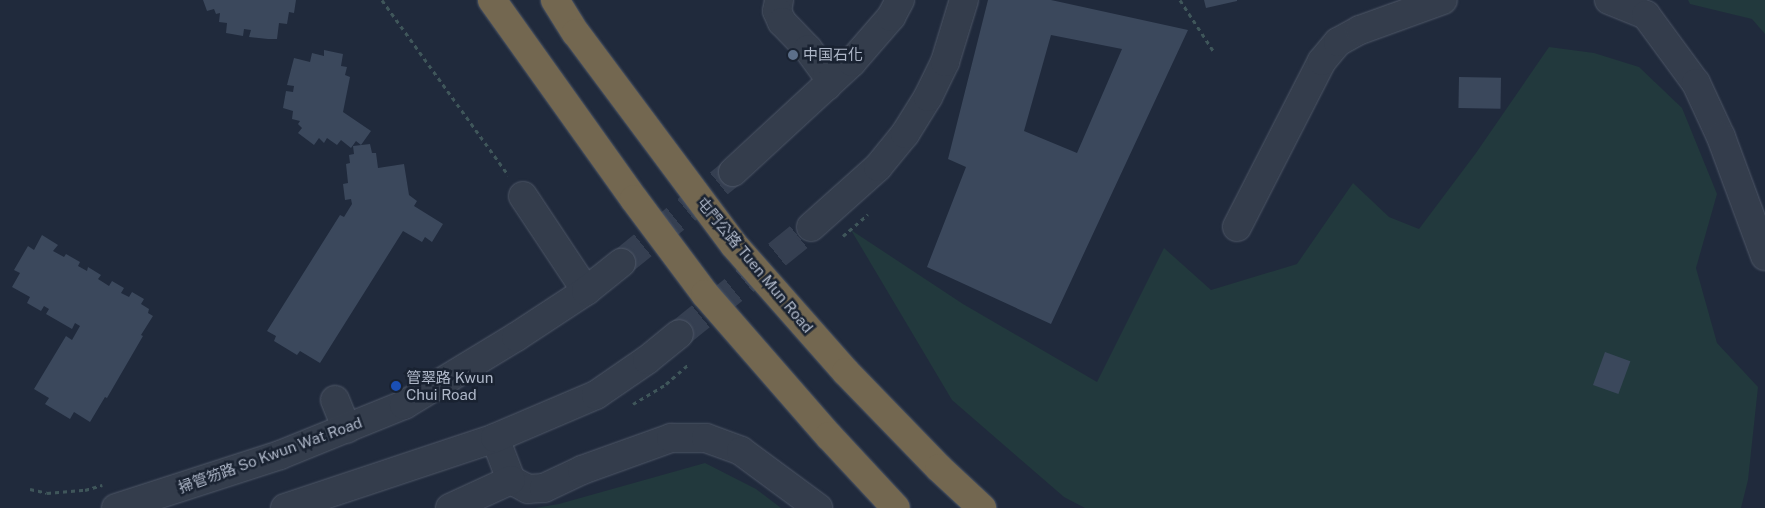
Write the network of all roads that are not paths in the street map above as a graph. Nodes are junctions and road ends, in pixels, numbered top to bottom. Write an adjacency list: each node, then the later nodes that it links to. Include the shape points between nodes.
1 (492, 0): 25 (highway, via 628,192 705,294 828,436)
2 (555, 0): 26 (highway, 屯門公路 Tuen Mun Road, via 576,33 740,252 846,372 938,468)
3 (779, 0): 8 (street, via 777,11 782,22 827,75)
4 (900, 0): 8 (street, via 884,25)
5 (964, 0): 11 (street, via 945,62 905,134 871,174)
6 (1443, 0): 12 (street, via 1360,30 1338,42 1322,61)
7 (1609, 0): 13 (street, via 1646,15 1696,83 1721,137)
8 (827, 86): 9 (street)
9 (733, 172)
10 (523, 196): 15 (street)
11 (811, 227)
12 (1236, 227)
13 (1765, 256)
14 (621, 263): 15 (street, 掃管笏路 So Kwun Wat Road)
15 (586, 291): 18 (street, 掃管笏路 So Kwun Wat Road, via 404,405)
16 (679, 334): 19 (street, via 648,360 596,395)
17 (335, 400): 18 (street)
18 (347, 429): 21 (street, 掃管笏路 So Kwun Wat Road, via 280,455)
19 (495, 438): 20 (street); 22 (street)
20 (511, 480): 23 (street); 24 (street, via 528,489 544,488 582,470 671,438 706,438 741,451)
21 (116, 508)
22 (285, 508)
23 (450, 508)
24 (818, 508)
25 (896, 508)
26 (982, 508)

